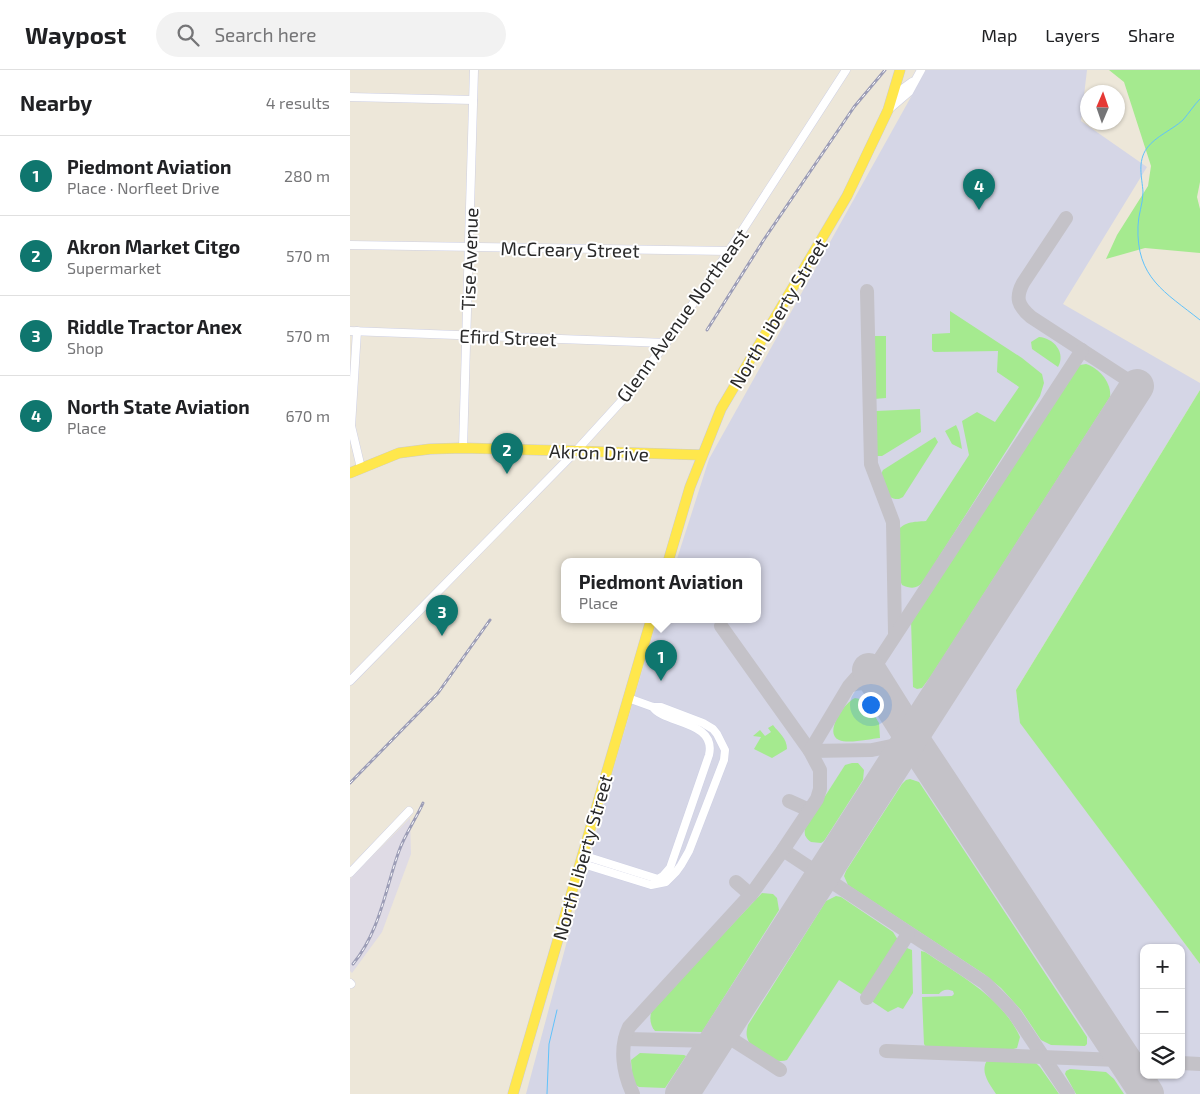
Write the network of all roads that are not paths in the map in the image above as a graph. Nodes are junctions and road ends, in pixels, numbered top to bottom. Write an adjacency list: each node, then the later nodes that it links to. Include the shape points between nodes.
1 (474, 70): 7 (street, Tise Avenue)
2 (846, 70): 11 (street, Glenn Avenue Northeast)
3 (900, 70): 5 (main road, North Liberty Street)
4 (920, 72): 5 (street); 8 (street, via 909,92)
5 (894, 95): 8 (main road, North Liberty Street)
6 (350, 97): 7 (street)
7 (473, 100): 10 (street, Tise Avenue)
8 (888, 110): 17 (main road, North Liberty Street, via 847,196 721,409)
9 (350, 245): 10 (street, McCreary Street)
10 (469, 247): 11 (street, McCreary Street); 13 (street, Tise Avenue)
11 (729, 251): 14 (street, Glenn Avenue Northeast)
12 (354, 331): 13 (street, Efird Street); 18 (street, via 351,426)
13 (467, 336): 14 (street, Efird Street); 15 (street, Tise Avenue)
14 (666, 343): 16 (street, Glenn Avenue Northeast, via 627,395)
15 (463, 448): 16 (main road, Akron Drive); 18 (main road, Akron Drive, via 399,453)
16 (576, 451): 17 (main road, Akron Drive); 22 (street, Glenn Avenue Northeast)
17 (702, 455): 20 (main road, North Liberty Street)
18 (361, 468): 19 (main road, Akron Drive)
19 (350, 473)
20 (669, 558)
21 (650, 623): 23 (main road, North Liberty Street)
22 (350, 681)
23 (628, 698): 24 (street); 26 (main road, North Liberty Street)
24 (653, 707): 28 (street, via 655,711 702,732 710,751 670,868 663,876); 28 (street, via 661,707 713,729 725,755 681,865 666,882 653,885)
25 (409, 812): 27 (street)
26 (581, 859): 28 (street); 29 (main road, North Liberty Street)
27 (350, 873)
28 (649, 881)
29 (513, 1094)

